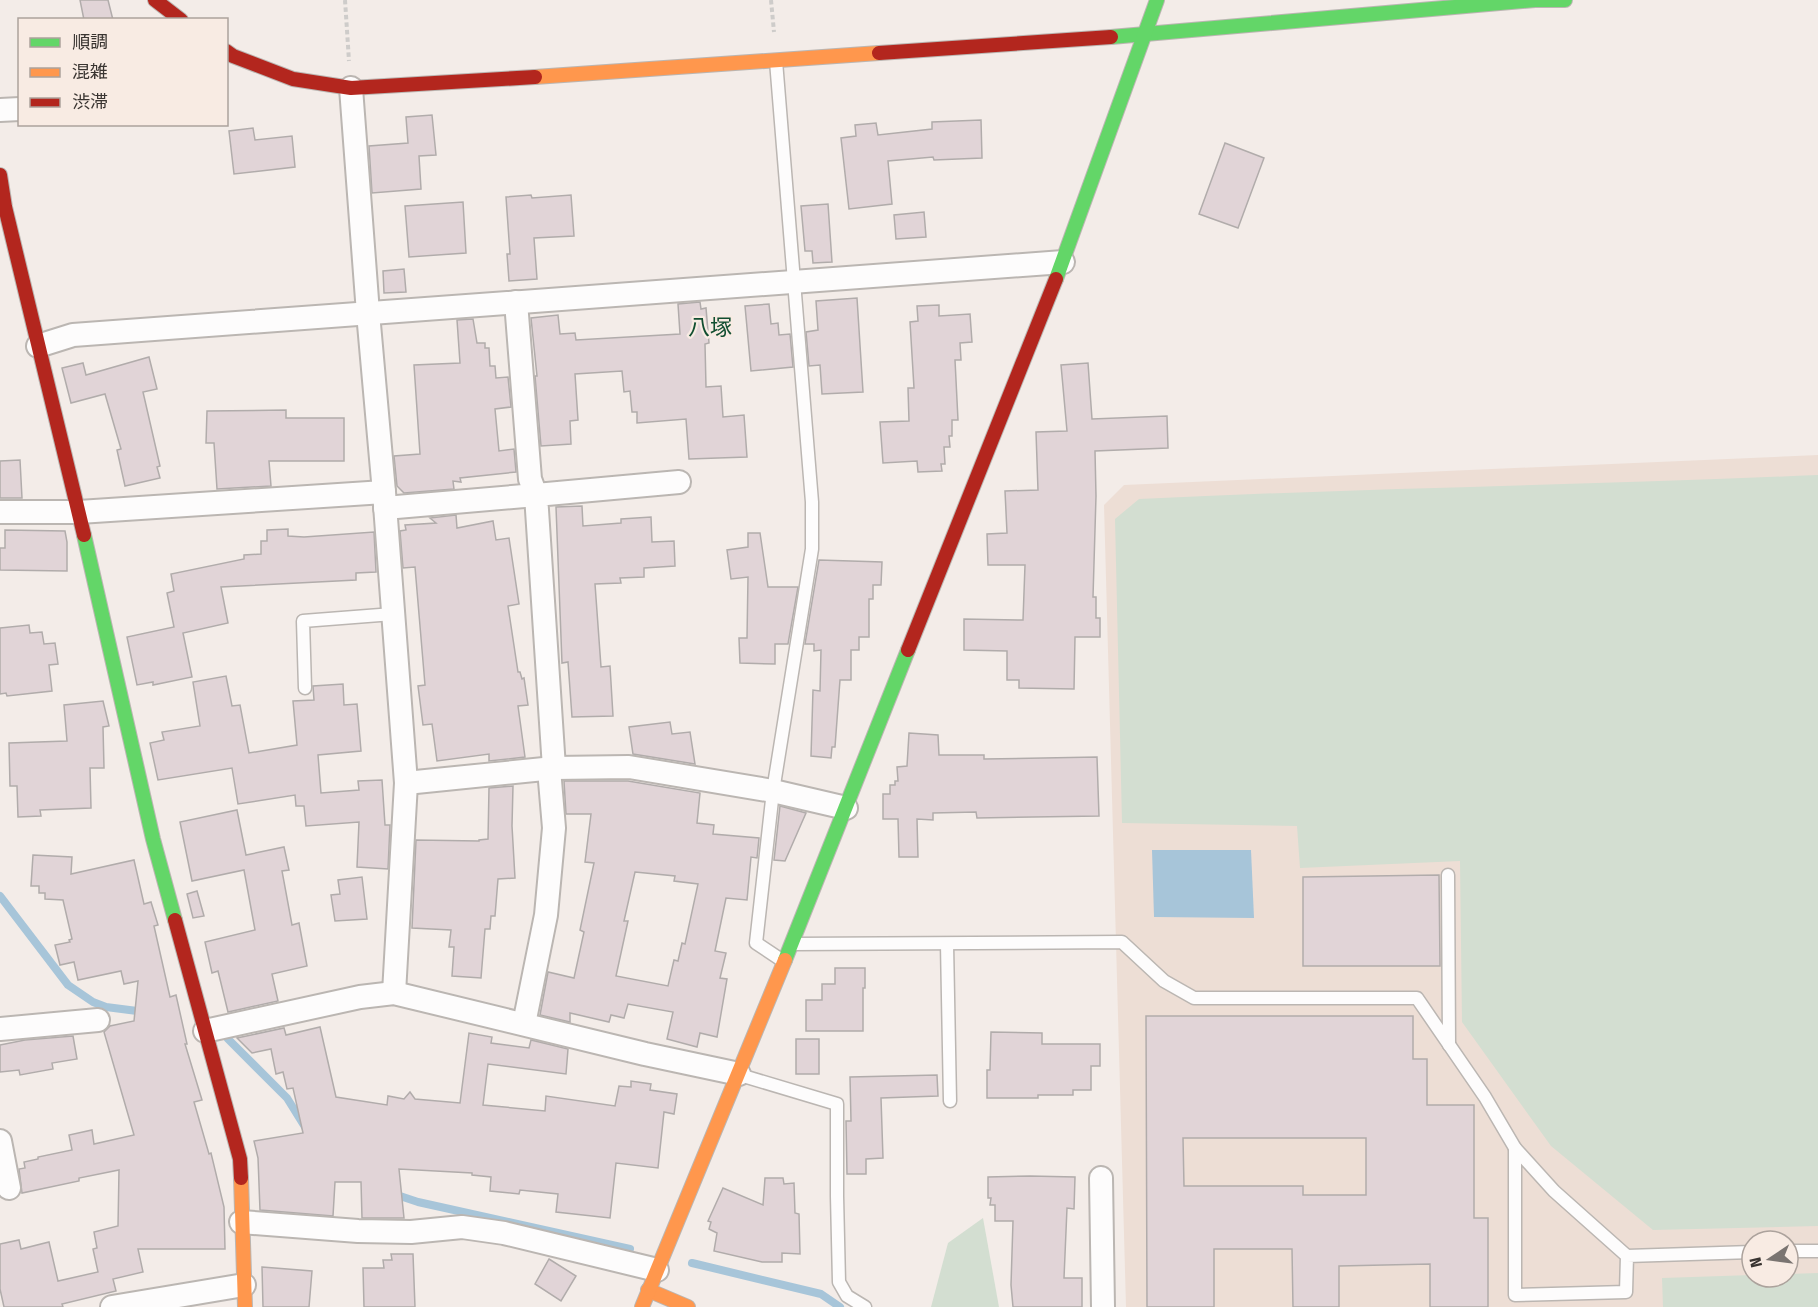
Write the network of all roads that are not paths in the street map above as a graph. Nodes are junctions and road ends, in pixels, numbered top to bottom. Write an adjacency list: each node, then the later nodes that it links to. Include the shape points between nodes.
1 (155, 0): 4 (street)
2 (1156, 0): 5 (street)
3 (1564, 0): 5 (street)
4 (178, 18)
5 (1145, 35): 7 (street); 13 (street)
6 (229, 57): 8 (street, via 293,79)
7 (776, 60): 8 (street); 14 (lane)
8 (351, 88): 16 (street)
9 (18, 109): 10 (street)
10 (0, 110)
11 (0, 175): 12 (street)
12 (2, 207): 17 (street)
13 (1063, 262): 14 (street); 28 (street)
14 (794, 281): 15 (street); 27 (lane, via 812,502 812,549)
15 (516, 302): 16 (street); 19 (street, via 530,479)
16 (368, 313): 17 (street, via 73,335); 20 (street)
17 (38, 346): 22 (street)
18 (679, 482): 19 (street)
19 (536, 495): 20 (street); 25 (street)
20 (385, 500): 22 (street); 23 (street)
21 (0, 512): 22 (street)
22 (79, 512): 37 (street, via 153,839)
23 (393, 614): 24 (lane, via 303,621); 26 (street)
24 (305, 688)
25 (552, 768): 26 (street); 27 (street, via 628,766); 35 (street, via 554,828 546,915)
26 (405, 783): 33 (street)
27 (773, 791): 28 (street); 32 (lane, via 756,943)
28 (846, 808): 30 (street)
29 (1448, 875): 38 (lane)
30 (792, 944): 31 (lane); 32 (street)
31 (947, 944): 38 (lane, via 1122,942 1164,981 1194,998 1417,998); 40 (lane)
32 (784, 962): 39 (street)
33 (394, 993): 35 (street); 37 (street)
34 (98, 1020): 36 (street)
35 (524, 1024): 39 (street)
36 (0, 1029)
37 (205, 1031): 45 (street, via 240,1159)
38 (1449, 1045): 42 (lane)
39 (739, 1074): 50 (street); 55 (lane, via 837,1104 839,1282 847,1296)
40 (950, 1101)
41 (0, 1141): 44 (street)
42 (1515, 1148): 49 (lane, via 1554,1191); 49 (lane, via 1515,1295 1626,1293)
43 (1101, 1178): 56 (street)
44 (9, 1188)
45 (241, 1222): 50 (street, via 390,1232 462,1227 504,1233); 51 (street)
46 (1800, 1251): 47 (lane)
47 (1818, 1251)
48 (1740, 1252): 49 (lane)
49 (1627, 1256)
50 (653, 1280): 53 (street); 54 (street)
51 (244, 1296): 52 (street)
52 (112, 1307)
53 (642, 1307)
54 (688, 1307)
55 (865, 1307)
56 (1103, 1307)

